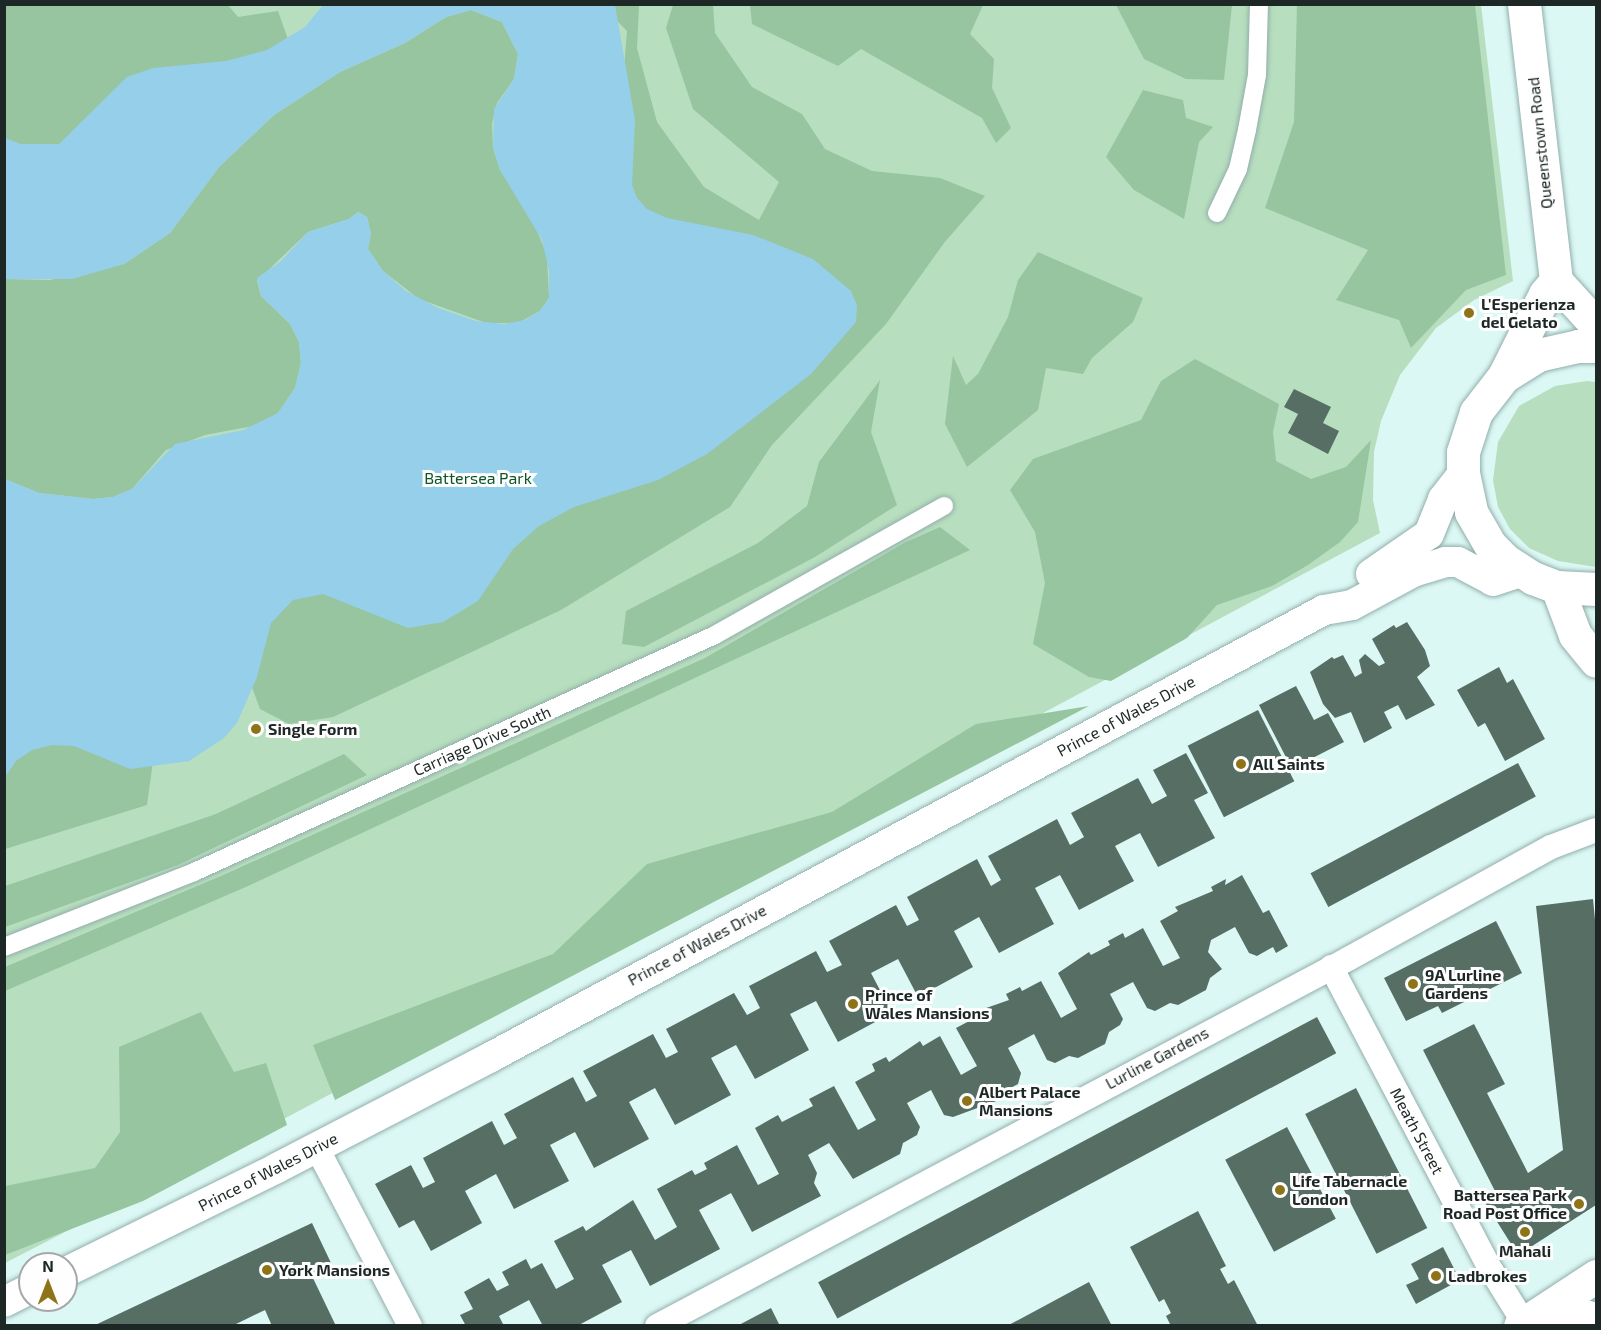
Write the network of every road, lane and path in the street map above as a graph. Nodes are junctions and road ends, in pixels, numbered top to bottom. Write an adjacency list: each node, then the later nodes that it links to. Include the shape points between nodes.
1 (1259, 4): 3 (street, via 1257,75 1247,130 1238,169)
2 (1524, 4): 4 (main road, Queenstown Road)
3 (1217, 213)
4 (1556, 281): 5 (main road); 7 (main road, via 1545,294)
5 (1596, 325)
6 (1596, 346): 7 (main road, via 1538,354)
7 (1504, 376): 8 (main road, via 1476,412 1463,452)
8 (1463, 473): 10 (main road, via 1471,512 1480,530 1491,546); 13 (street, Prince of Wales Drive, via 1443,499 1429,534 1347,588)
9 (945, 506): 16 (street, Carriage Drive South, via 715,635 194,872)
10 (1521, 572): 11 (main road); 13 (street, Prince of Wales Drive, via 1493,581 1458,562 1445,562 1413,572 1352,604)
11 (1557, 587): 12 (main road); 14 (main road, via 1575,635)
12 (1596, 589)
13 (1324, 610): 18 (street, Prince of Wales Drive)
14 (1596, 661)
15 (1596, 830): 17 (street, Lurline Gardens, via 1551,847)
16 (4, 947)
17 (1331, 967): 23 (street, Lurline Gardens); 24 (street, Meath Street, via 1478,1246)
18 (317, 1148): 19 (street, Prince of Wales Drive); 26 (street)
19 (78, 1266)
20 (1596, 1276): 24 (main road)
21 (18, 1295): 22 (street)
22 (4, 1302)
23 (692, 1317): 27 (street, Lurline Gardens)
24 (1531, 1318): 25 (main road)
25 (1596, 1319)
26 (410, 1326)
27 (657, 1326)

